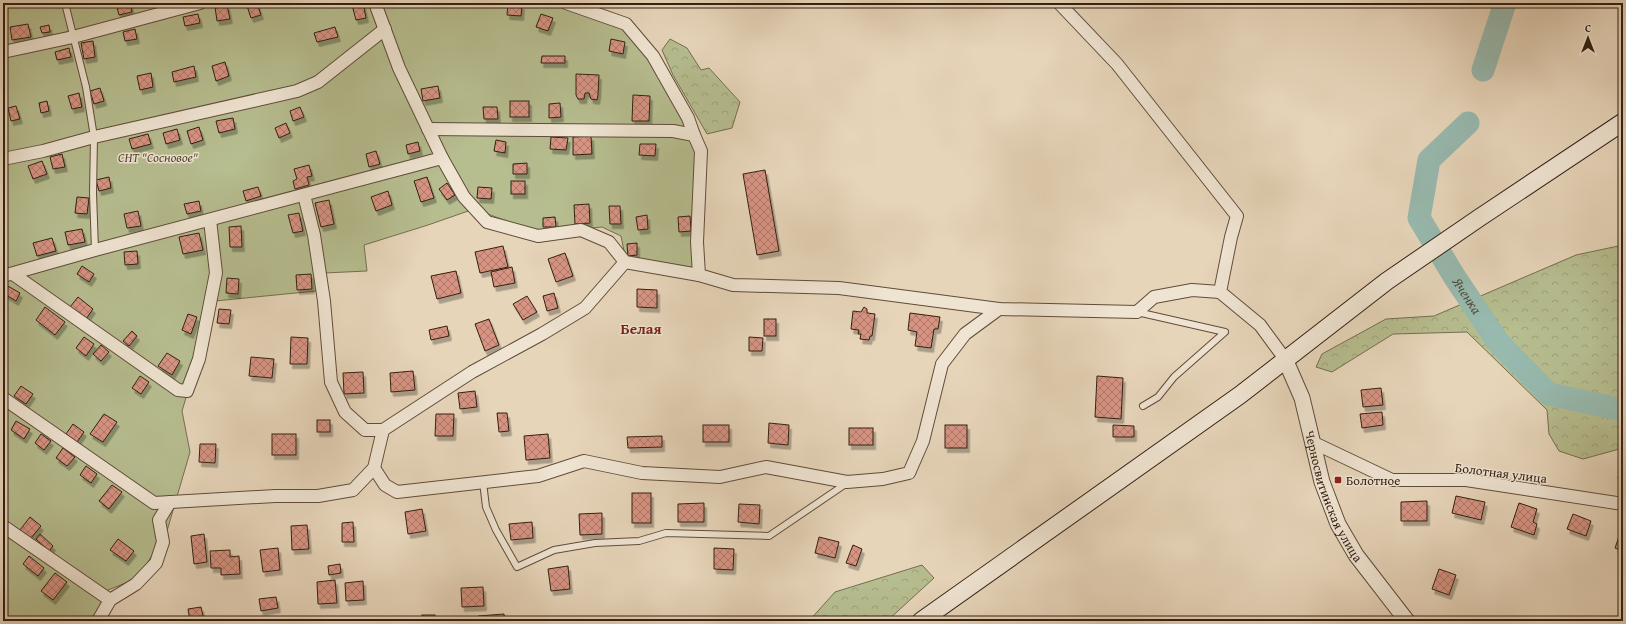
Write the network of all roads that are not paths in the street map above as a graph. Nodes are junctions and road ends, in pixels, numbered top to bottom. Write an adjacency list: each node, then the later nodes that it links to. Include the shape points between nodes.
1 (65, 3): 7 (lane)
2 (200, 3): 7 (street)
3 (375, 3): 6 (street)
4 (566, 3): 11 (street, via 626,24 653,56 688,118)
5 (1059, 3): 21 (street, via 1117,64 1237,216)
6 (385, 29): 10 (street, via 399,68); 12 (street, via 318,82 297,91)
7 (73, 37): 8 (street); 12 (lane, via 86,87)
8 (3, 52)
9 (1623, 122): 24 (main road, via 1387,281)
10 (428, 129): 11 (street, via 673,131); 13 (street)
11 (694, 135): 20 (street, via 701,151 697,242)
12 (94, 137): 14 (street); 17 (lane)
13 (442, 158): 15 (street); 18 (street, via 464,197 487,222 538,236 581,230 609,242)
14 (3, 159)
15 (304, 195): 16 (street); 27 (street, via 316,243 331,382 345,412 364,430)
16 (210, 220): 17 (street); 19 (street, via 216,273 199,359 187,391 178,390)
17 (95, 250): 19 (street)
18 (625, 262): 20 (street); 27 (street, via 584,308 472,372)
19 (8, 275)
20 (699, 275): 22 (street, via 733,286 839,288)
21 (1220, 292): 23 (street, via 1192,290 1154,297); 24 (street, via 1260,325)
22 (999, 309): 23 (street); 31 (street, via 965,334 942,364 923,441 909,473 883,479)
23 (1137, 312): 26 (lane, via 1225,332 1174,377 1158,397)
24 (1285, 359): 28 (street, Черносвитинская улица, via 1302,398); 37 (main road, via 1240,395)
25 (3, 398): 32 (street, via 154,503)
26 (1143, 406)
27 (383, 430): 29 (street)
28 (1312, 442): 33 (street, Болотная улица, via 1392,480 1466,480); 38 (street, Черносвитинская улица, via 1322,482 1338,524 1356,555)
29 (374, 468): 30 (street, via 385,485 397,492); 32 (street, via 353,490 339,493)
30 (483, 482): 31 (street, via 538,476 584,461 642,474 720,477 766,467); 31 (lane, via 486,507 517,567 554,550 639,541 666,533 769,536)
31 (847, 482)
32 (170, 502): 35 (street, via 159,520 163,542 156,563 136,584)
33 (1623, 504)
34 (3, 526): 35 (street)
35 (110, 600): 36 (street)
36 (98, 621)
37 (921, 621)
38 (1407, 621)

